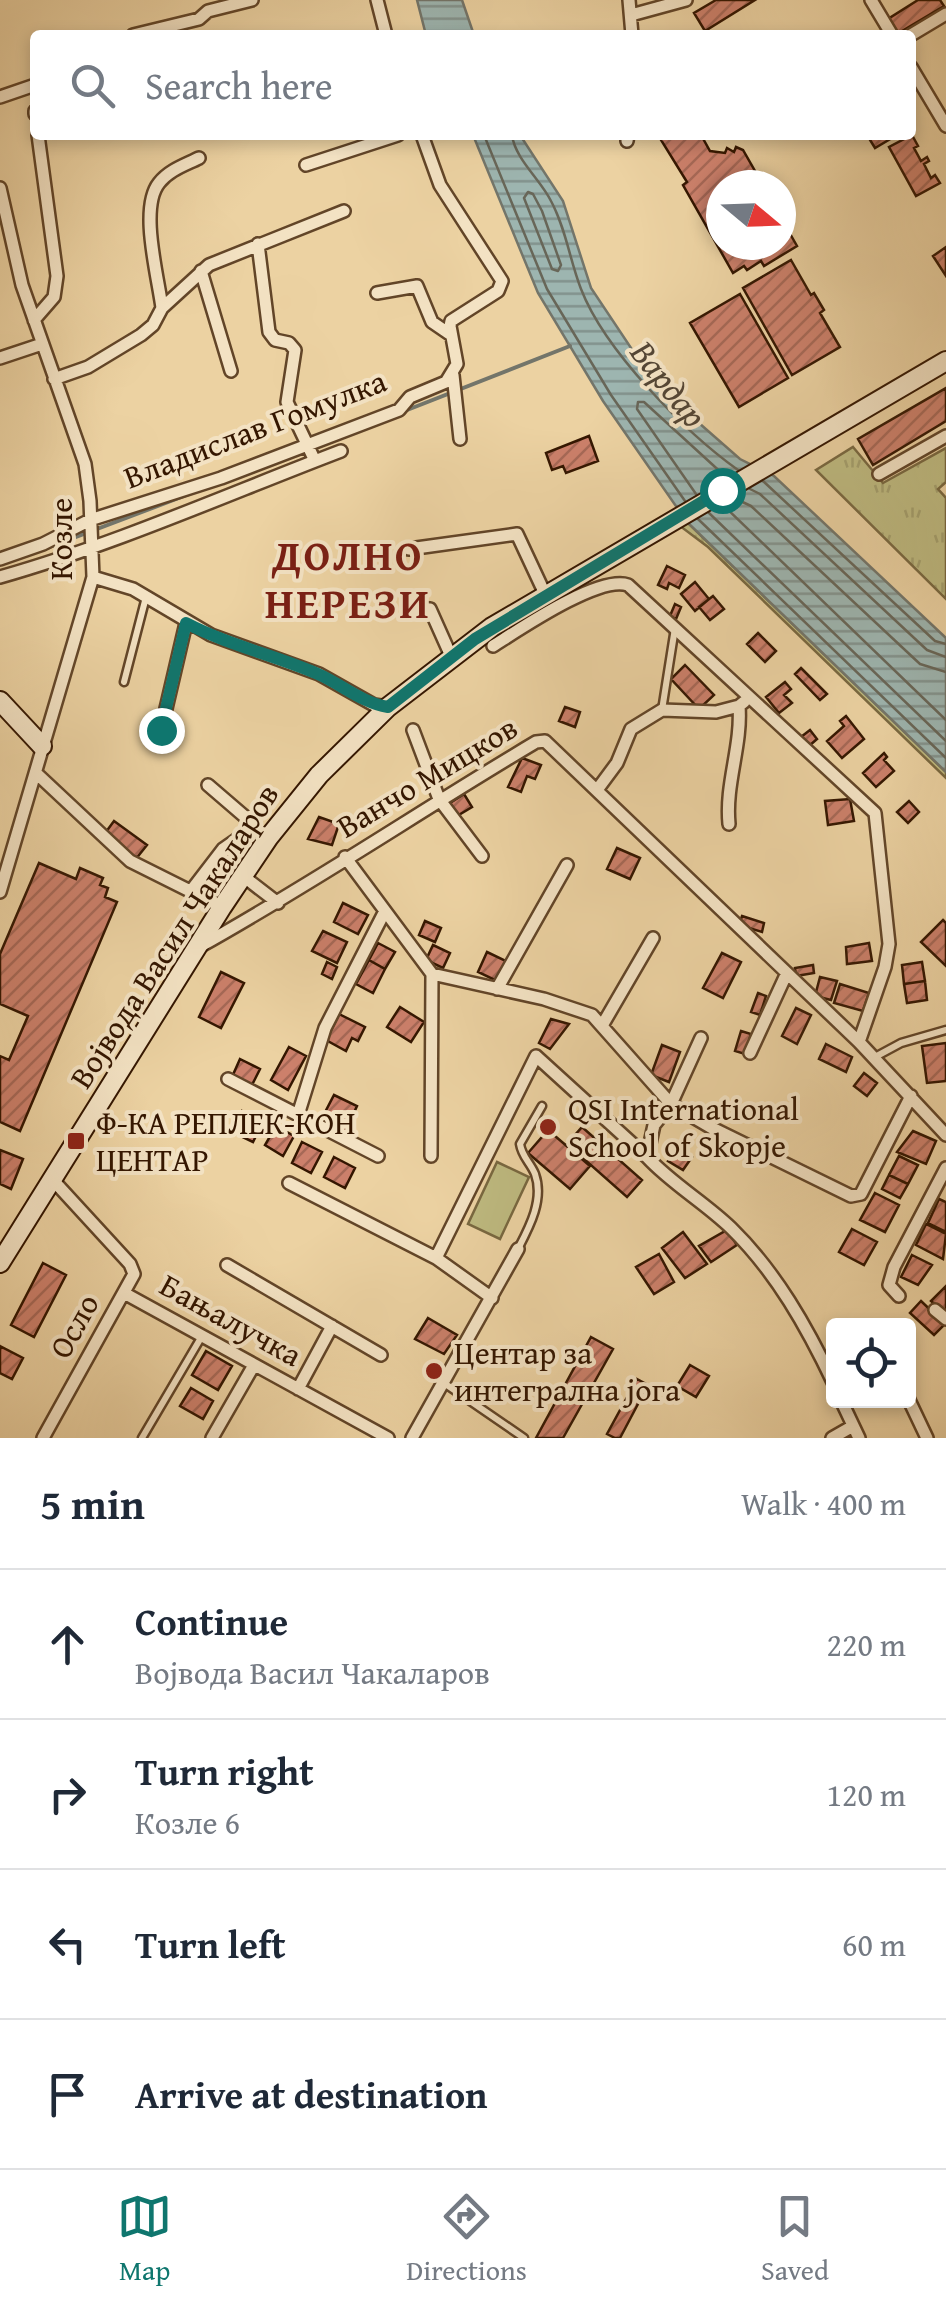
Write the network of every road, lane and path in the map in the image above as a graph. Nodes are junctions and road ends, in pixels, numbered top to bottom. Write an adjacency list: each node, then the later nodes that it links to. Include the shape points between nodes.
1 (252, 0): 8 (street)
2 (377, 0): 9 (street)
3 (629, 0): 7 (street)
4 (686, 0): 7 (street)
5 (872, 0): 11 (street)
6 (946, 14): 12 (street)
7 (630, 15): 10 (street)
8 (154, 30)
9 (385, 30)
10 (632, 30)
11 (889, 30)
12 (916, 33)
13 (916, 75): 16 (street)
14 (30, 87): 15 (street)
15 (0, 98)
16 (946, 126)
17 (39, 140): 28 (street, via 56,276 54,297)
18 (383, 140): 21 (street)
19 (424, 140): 29 (street, via 452,206 502,281 498,291 455,316)
20 (200, 158): 27 (street, via 172,170 149,205)
21 (306, 165)
22 (0, 188): 28 (street, Козле)
23 (344, 210): 24 (street)
24 (258, 244): 25 (street); 38 (street, via 269,332 295,350 287,402)
25 (202, 270): 27 (street); 33 (street)
26 (377, 293): 29 (street, via 417,286 432,322)
27 (162, 308): 34 (street, via 141,335)
28 (34, 320): 30 (street, Козле)
29 (451, 335): 35 (street)
30 (42, 344): 31 (street); 34 (street, Козле)
31 (0, 358)
32 (946, 361): 51 (street, Војвода Васил Чакаларов)
33 (231, 371)
34 (54, 379): 44 (street, Козле, via 84,464)
35 (455, 387): 37 (street); 38 (street, Владислав Гомулка, via 446,382 410,397 400,410)
36 (946, 436): 41 (street)
37 (460, 439)
38 (308, 444): 40 (street); 42 (street, Владислав Гомулка)
39 (341, 451): 40 (street)
40 (314, 462): 43 (street)
41 (880, 474)
42 (180, 491): 43 (street); 44 (street, Владислав Гомулка)
43 (188, 509): 45 (street)
44 (90, 520): 45 (street, Козле); 47 (street, Владислав Гомулка)
45 (91, 546): 48 (street); 49 (street, Козле)
46 (409, 549): 51 (street, via 518,534)
47 (0, 559)
48 (0, 577)
49 (93, 577): 50 (street); 64 (street, Козле)
50 (146, 596): 53 (street); 57 (lane)
51 (546, 596): 56 (street, Војвода Васил Чакаларов)
52 (413, 608): 56 (street, via 430,609)
53 (186, 623): 60 (street); 62 (street)
54 (675, 627): 55 (street, via 628,585 614,582); 59 (street); 61 (lane)
55 (492, 646)
56 (451, 656): 60 (street, Војвода Васил Чакаларов)
57 (124, 682)
58 (0, 701): 64 (street)
59 (744, 702): 61 (street, via 716,712); 69 (street); 87 (street, via 875,813 889,944)
60 (388, 707): 73 (street, Војвода Васил Чакаларов, via 318,775)
61 (662, 710): 67 (street, via 632,729)
62 (161, 730)
63 (414, 730): 68 (street)
64 (42, 746): 65 (street, Козле)
65 (36, 773): 74 (street, Козле); 75 (street, via 130,861)
66 (208, 785): 75 (street, via 251,822)
67 (597, 790): 68 (street, Ванчо Мицков, via 541,741); 82 (street, Ванчо Мицков)
68 (439, 799): 70 (street); 71 (street, Ванчо Мицков)
69 (729, 824)
70 (482, 856)
71 (346, 858): 76 (street, Ванчо Мицков); 78 (street)
72 (568, 864): 83 (street)
73 (244, 876): 76 (street); 77 (street, Војвода Васил Чакаларов)
74 (0, 892)
75 (190, 892): 77 (street)
76 (278, 903): 80 (street, Ванчо Мицков)
77 (222, 906): 80 (street, Војвода Васил Чакаларов)
78 (385, 911): 81 (street); 94 (street, via 325,1028)
79 (653, 938): 84 (street)
80 (195, 949): 100 (street, Војвода Васил Чакаларов)
81 (432, 974): 83 (street); 97 (street)
82 (786, 975): 87 (street, Ванчо Мицков); 88 (street)
83 (497, 990): 84 (street, via 572,1007)
84 (603, 1024): 92 (street)
85 (946, 1030): 89 (lane)
86 (701, 1038): 92 (street)
87 (859, 1042): 89 (street, Ванчо Мицков)
88 (750, 1053)
89 (874, 1058): 91 (street, Ванчо Мицков)
90 (228, 1079): 94 (street)
91 (911, 1096): 92 (street, via 856,1197); 95 (street, Ванчо Мицков)
92 (671, 1104): 98 (street, via 654,1125)
93 (542, 1106): 102 (lane, via 520,1144 537,1196)
94 (298, 1114): 96 (street)
95 (946, 1136)
96 (378, 1156)
97 (431, 1156)
98 (647, 1157): 103 (street, via 536,1056); 115 (street, via 766,1267)
99 (946, 1168): 107 (street, via 894,1267 889,1285)
100 (52, 1178): 104 (street, Војвода Васил Чакаларов); 106 (street, Бањалучка, via 130,1264 134,1274)
101 (289, 1183): 103 (street)
102 (518, 1248): 108 (street)
103 (436, 1258): 108 (street)
104 (0, 1264)
105 (227, 1265): 111 (street)
106 (124, 1293): 112 (street, Бањалучка); 121 (street, Осло)
107 (899, 1296)
108 (492, 1298): 116 (street)
109 (936, 1310): 110 (street)
110 (946, 1319)
111 (332, 1326): 113 (street); 117 (street)
112 (202, 1336): 114 (street, Бањалучка); 122 (lane)
113 (381, 1355)
114 (254, 1364): 117 (street, Бањалучка); 123 (street)
115 (826, 1368)
116 (444, 1383): 125 (street); 126 (lane)
117 (298, 1389): 124 (street, Бањалучка)
118 (845, 1408): 120 (street)
119 (913, 1408): 128 (street)
120 (856, 1432): 127 (street)
121 (43, 1438)
122 (142, 1438)
123 (214, 1438)
124 (388, 1438)
125 (412, 1438)
126 (524, 1438)
127 (832, 1438)
128 (927, 1438)

